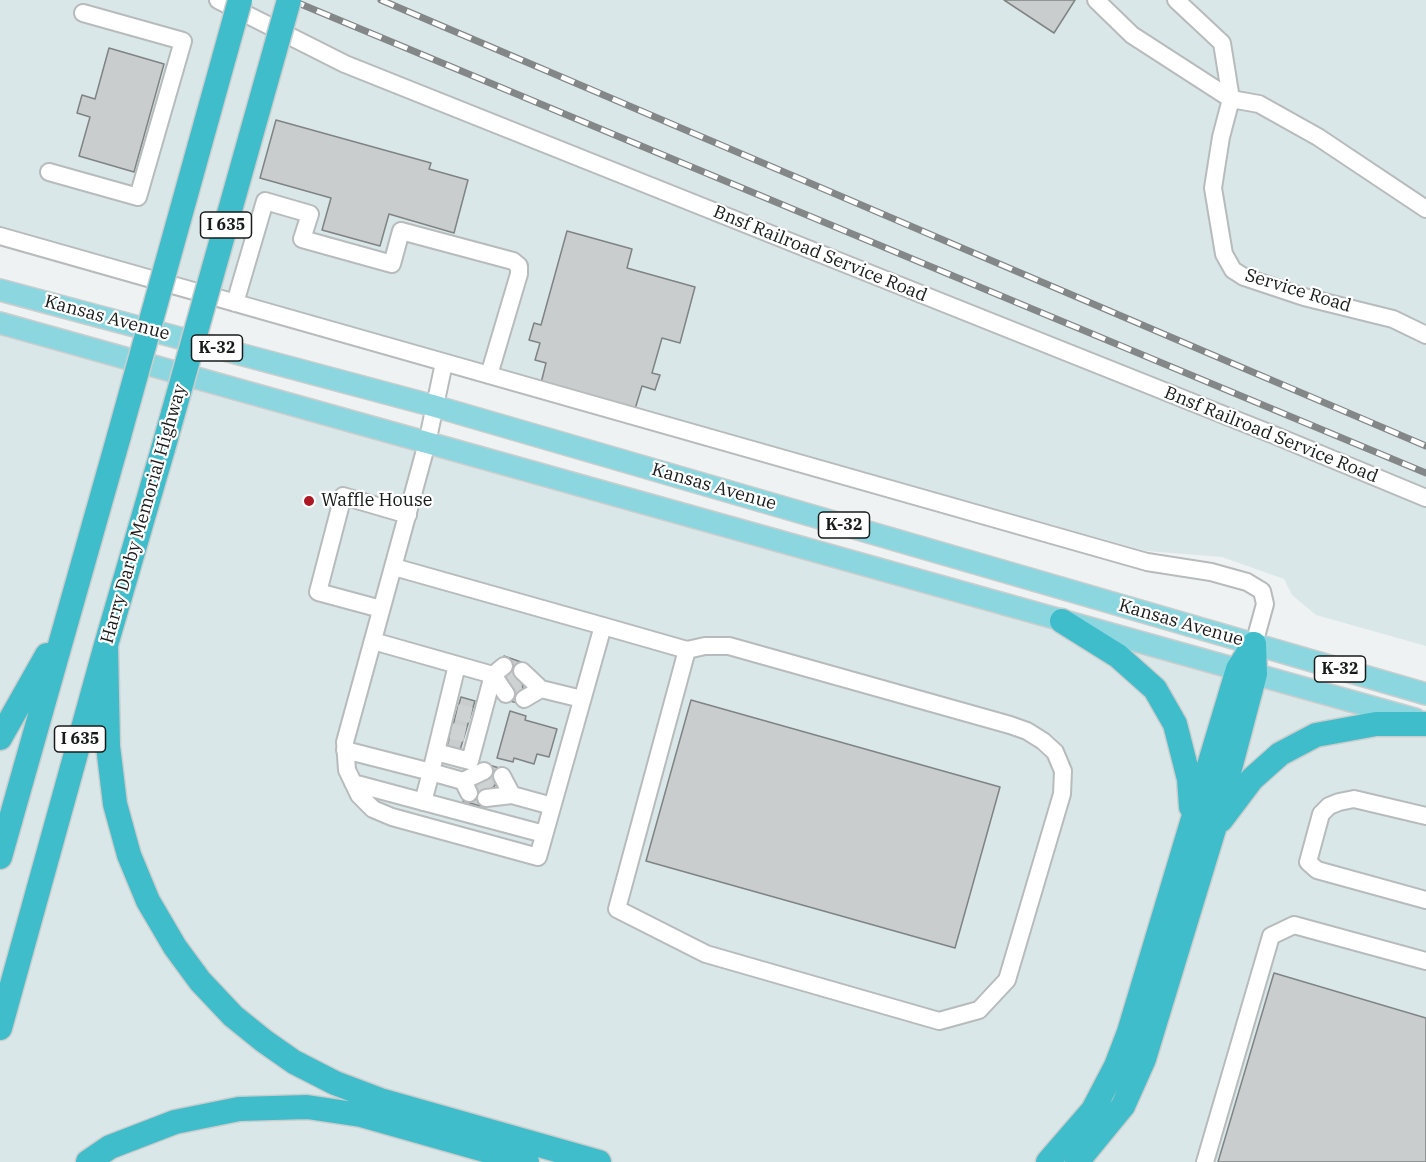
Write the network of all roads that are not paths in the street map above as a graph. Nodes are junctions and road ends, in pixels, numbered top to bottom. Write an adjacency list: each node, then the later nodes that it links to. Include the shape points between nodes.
1 (218, 0): 19 (street, Bnsf Railroad Service Road, via 345,64)
2 (240, 0): 23 (highway, I 635, bridge)
3 (289, 0): 28 (highway, Harry Darby Memorial Highway / I 635, bridge)
4 (1096, 0): 7 (street, via 1132,35)
5 (1176, 0): 7 (street, Service Road, via 1222,42)
6 (83, 13): 8 (street, via 183,41 138,197)
7 (1232, 99): 9 (street, via 1259,104 1298,126); 14 (street, Service Road, via 1221,137 1214,188 1224,254 1233,270 1304,297 1393,319)
8 (49, 172)
9 (1426, 209)
10 (0, 236): 12 (street)
11 (0, 290): 17 (main road, Kansas Avenue / K-32)
12 (235, 303): 15 (street); 16 (street, via 266,201 310,214 302,239 392,264 401,231 513,261 519,266 519,274)
13 (0, 323): 18 (main road, Kansas Avenue / K-32)
14 (1426, 334)
15 (444, 363): 16 (street); 17 (street)
16 (489, 375): 27 (street, via 1146,562 1247,582 1262,591 1265,604)
17 (434, 406): 18 (street); 27 (main road, Kansas Avenue / K-32)
18 (427, 443): 20 (street); 24 (main road, Kansas Avenue / K-32)
19 (1426, 498)
20 (408, 515): 21 (street); 22 (street, via 344,496 318,592)
21 (394, 567): 22 (street); 25 (street)
22 (381, 609): 26 (street)
23 (68, 616): 38 (highway); 50 (highway, I 635)
24 (1062, 621): 31 (main road, Kansas Avenue / K-32); 48 (highway, via 1118,656 1155,689 1175,724)
25 (603, 626): 29 (street); 34 (street)
26 (372, 641): 30 (street); 39 (street)
27 (1254, 644): 31 (highway); 33 (main road, Kansas Avenue / K-32)
28 (106, 645): 53 (highway, Harry Darby Memorial Highway / I 635); 56 (highway, via 108,746 115,804 129,855 148,901 175,947 232,1016 294,1062 335,1083 380,1100)
29 (687, 650): 29 (street, via 617,909 706,954 939,1021 979,1010 1007,980 1062,794 1063,771 1055,752 1027,731 729,646)
30 (457, 665): 35 (street); 35 (street, via 502,679)
31 (1246, 671): 36 (main road, Kansas Avenue / K-32); 48 (highway)
32 (541, 689): 32 (street, via 523,685); 34 (street)
33 (1426, 694)
34 (582, 699): 46 (street)
35 (464, 713): 37 (street); 37 (street)
36 (1426, 723): 48 (highway, via 1376,724 1316,735 1280,754)
37 (459, 732): 40 (street); 40 (street, via 470,761)
38 (0, 738)
39 (345, 750): 41 (street); 43 (street)
40 (436, 752): 41 (street)
41 (431, 772): 42 (street); 45 (street)
42 (473, 782)
43 (353, 783): 45 (street); 49 (street, via 373,809 392,817 538,857)
44 (512, 795): 44 (street, via 493,788); 46 (street)
45 (423, 802): 49 (street)
46 (552, 806): 49 (street)
47 (1426, 816): 51 (street, via 1354,799 1338,801 1321,814 1308,862 1317,870)
48 (1203, 827): 57 (highway, via 1116,1066 1094,1110); 58 (highway, via 1144,1059 1123,1106)
49 (544, 834)
50 (0, 857)
51 (1426, 900)
52 (1426, 961): 59 (street, via 1294,926 1271,936)
53 (0, 1028)
54 (88, 1162): 55 (highway, via 110,1147 175,1122 239,1109 307,1107 360,1115)
55 (527, 1162)
56 (599, 1162)
57 (1048, 1162)
58 (1077, 1162)
59 (1205, 1162)

